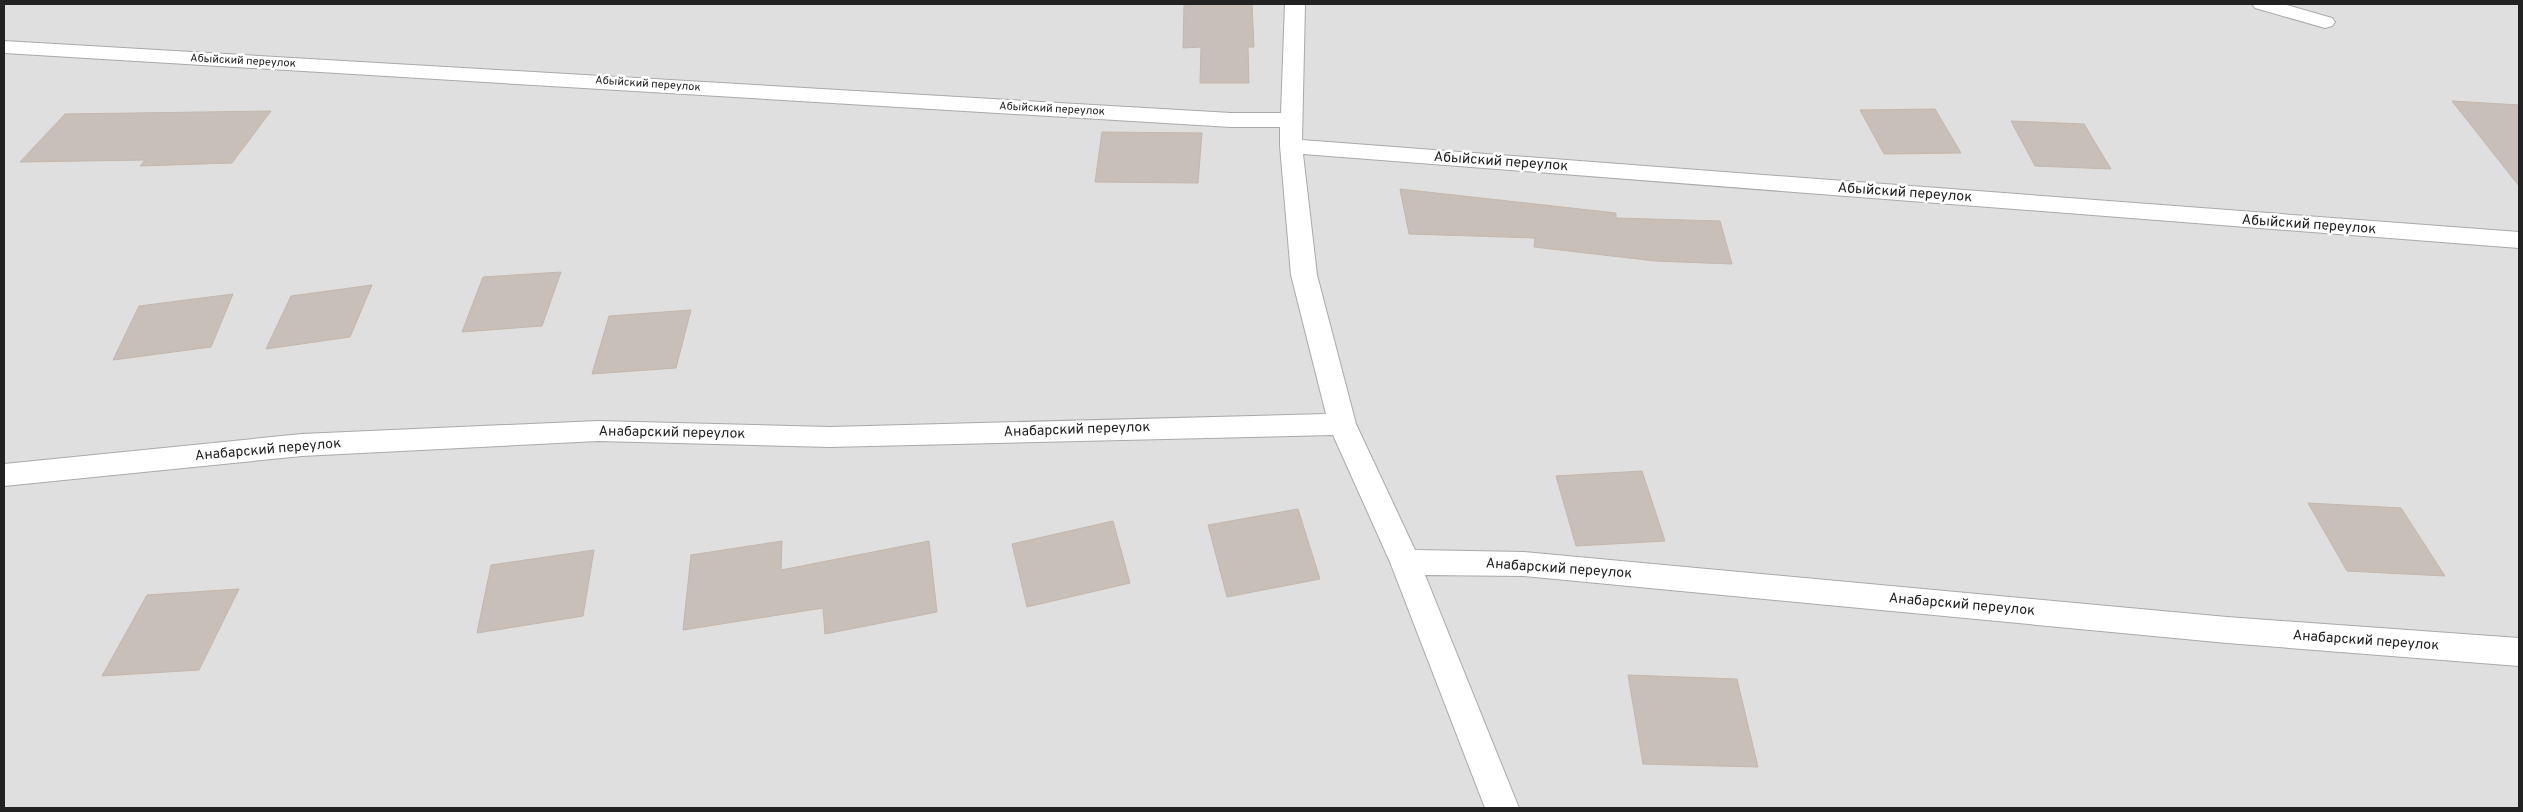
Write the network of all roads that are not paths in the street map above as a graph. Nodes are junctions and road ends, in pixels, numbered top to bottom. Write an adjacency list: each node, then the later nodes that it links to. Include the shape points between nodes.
1 (1295, 4): 5 (street)
2 (2262, 4): 3 (street)
3 (2325, 22)
4 (4, 48): 5 (street, Абыйский переулок, via 1231,120)
5 (1291, 133): 6 (street, Абыйский переулок); 7 (street, via 1304,275)
6 (2519, 240)
7 (1342, 424): 8 (street, Анабарский переулок, via 830,438 598,431 302,445); 9 (street)
8 (4, 475)
9 (1405, 562): 10 (street, Анабарский переулок, via 1524,564 2227,630); 11 (street)
10 (2519, 652)
11 (1502, 808)

